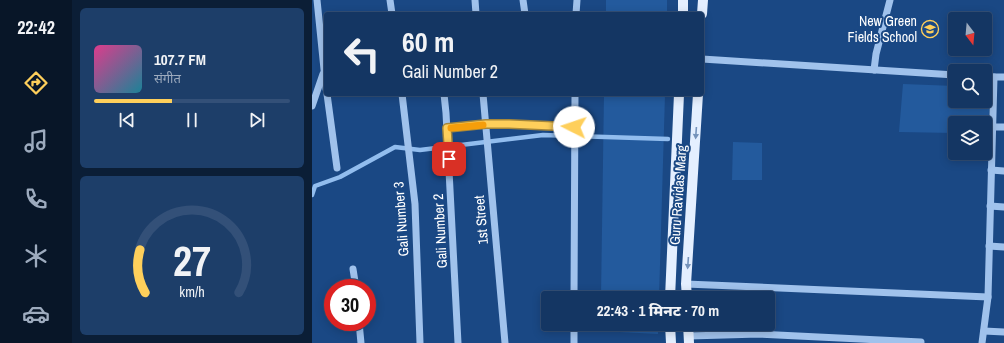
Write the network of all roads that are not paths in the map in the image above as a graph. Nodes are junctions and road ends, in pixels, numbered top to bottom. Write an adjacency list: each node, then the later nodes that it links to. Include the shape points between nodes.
1 (317, 0): 17 (street)
2 (390, 0): 9 (street)
3 (475, 0): 10 (street)
4 (523, 0): 11 (street)
5 (576, 0): 12 (street)
6 (683, 0): 13 (main road)
7 (702, 0): 14 (main road)
8 (890, 0): 16 (street)
9 (392, 12)
10 (476, 12)
11 (525, 12)
12 (576, 12)
13 (683, 12)
14 (702, 12)
15 (704, 59): 16 (street)
16 (874, 70): 18 (street)
17 (324, 72): 28 (street)
18 (948, 74)
19 (994, 77): 20 (street); 31 (street)
20 (1004, 78)
21 (327, 96): 34 (street)
22 (402, 96): 57 (street, Gali Number 3, via 415,204)
23 (444, 96): 33 (street, Gali Number 2)
24 (483, 96): 29 (street, 1st Street)
25 (575, 96): 30 (street)
26 (679, 96): 45 (main road, Guru Ravidas Marg)
27 (698, 96): 43 (main road, Guru Ravidas Marg, one-way to 43)
28 (312, 106)
29 (486, 124): 30 (street); 33 (street); 59 (street, 1st Street)
30 (574, 127): 44 (street)
31 (993, 127): 32 (street); 35 (street)
32 (1004, 127)
33 (447, 128): 58 (street, Gali Number 2)
34 (337, 168)
35 (991, 170): 36 (street); 37 (street)
36 (1004, 171)
37 (990, 206): 38 (street); 39 (street)
38 (1004, 207)
39 (989, 246): 40 (street); 47 (street)
40 (1004, 247)
41 (353, 269): 42 (street)
42 (355, 279)
43 (686, 284): 46 (main road, Guru Ravidas Marg); 47 (street)
44 (574, 291)
45 (670, 291)
46 (686, 291)
47 (988, 297): 51 (street)
48 (360, 331): 56 (street)
49 (574, 331): 60 (street)
50 (670, 331): 54 (main road)
51 (984, 331): 52 (street); 61 (street)
52 (1004, 332)
53 (689, 340): 55 (street, via 759,334)
54 (670, 342)
55 (921, 342)
56 (361, 343)
57 (420, 343)
58 (458, 343)
59 (505, 343)
60 (574, 343)
61 (982, 343)

